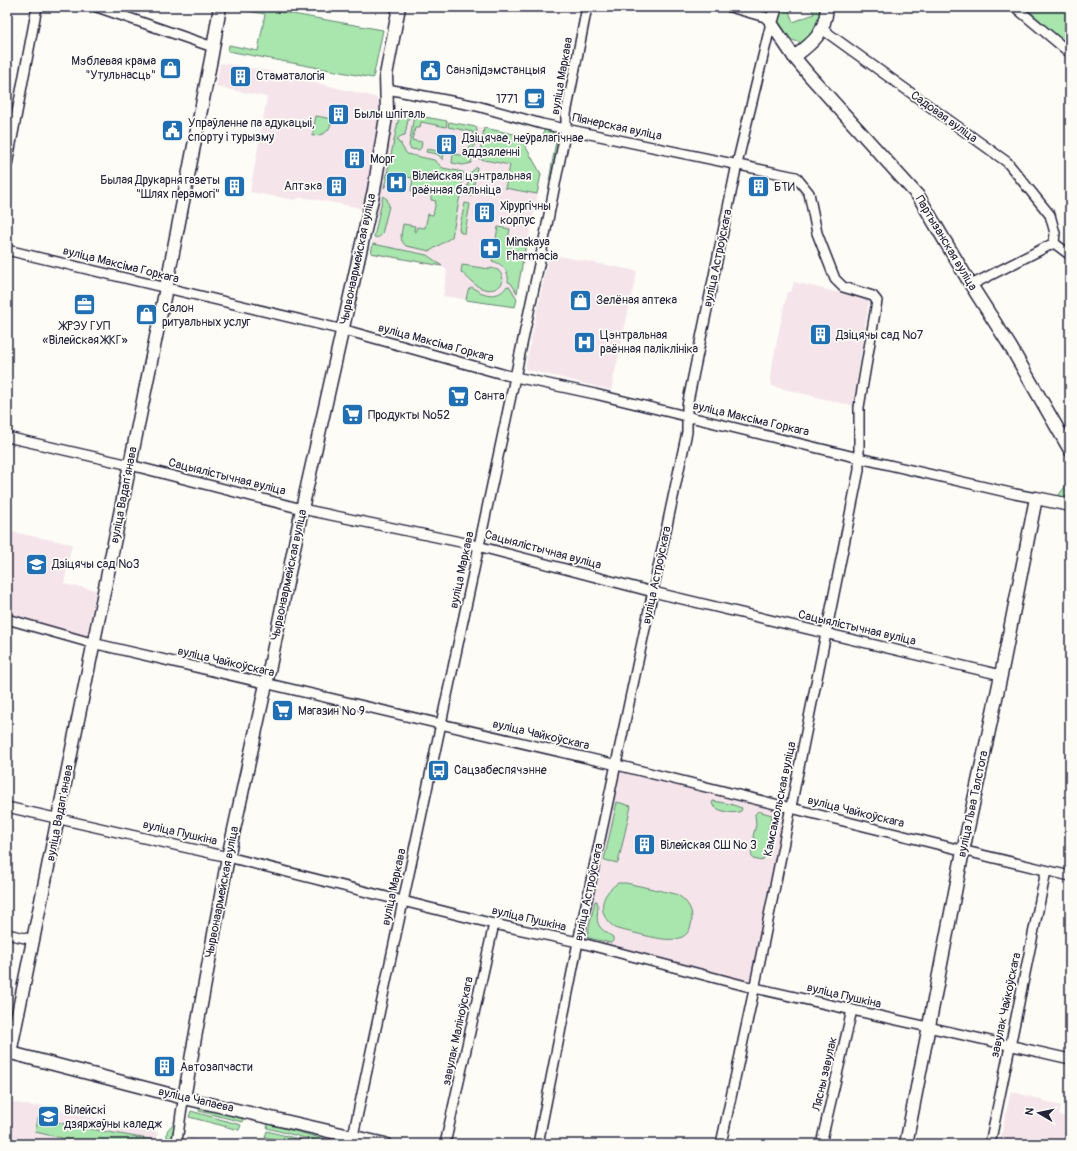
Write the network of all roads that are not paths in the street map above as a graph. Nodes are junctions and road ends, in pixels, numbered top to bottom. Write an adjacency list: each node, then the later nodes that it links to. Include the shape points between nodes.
1 (37, 7): 18 (street)
2 (97, 7): 12 (street)
3 (220, 7): 12 (main road, вуліца Вадапʼянава)
4 (400, 7): 15 (main road, Чырвонаармейская вуліца, via 386,76)
5 (587, 7): 16 (street, вуліца Маркава, via 566,114)
6 (730, 7): 10 (street, Партызанская вуліца, via 765,17)
7 (776, 7): 10 (main road, вуліца Астроўскага)
8 (827, 7): 11 (main road)
9 (1015, 7): 13 (street)
10 (771, 23): 14 (main road, Партызанская вуліца); 17 (street, вуліца Астроўскага)
11 (822, 29): 14 (main road, via 810,45); 19 (street, Садовая вуліца, via 1007,162 1050,215 1055,233)
12 (213, 48): 23 (main road, вуліца Вадапʼянава)
13 (1070, 53)
14 (794, 57): 22 (main road, Партызанская вуліца, via 918,197)
15 (387, 89): 16 (street, Піянерская вуліца, via 477,106); 24 (main road, Чырвонаармейская вуліца, via 387,111 374,190)
16 (566, 129): 17 (street, Піянерская вуліца); 25 (street, вуліца Маркава)
17 (737, 164): 26 (street, вуліца Астроўскага, via 687,406); 29 (street, Піянерская вуліца, via 796,177 809,193 817,232 835,279 843,287 874,296 877,301 859,407)
18 (7, 165)
19 (1054, 243): 21 (street); 22 (street)
20 (7, 250): 23 (street, вуліца Максіма Горкага)
21 (1070, 255)
22 (971, 285): 28 (main road, Партызанская вуліца, via 1010,346)
23 (166, 288): 24 (street, вуліца Максіма Горкага); 30 (main road, вуліца Вадапʼянава)
24 (343, 330): 25 (street, вуліца Максіма Горкага); 33 (main road, Чырвонаармейская вуліца)
25 (515, 377): 26 (street, вуліца Максіма Горкага); 34 (street, вуліца Маркава)
26 (687, 417): 29 (street, вуліца Максіма Горкага); 35 (street, вуліца Астроўскага, via 687,432)
27 (7, 437): 30 (street, Сацыялістычная вуліца)
28 (1070, 450)
29 (859, 458): 31 (street, вуліца Максіма Горкага); 37 (street, Камсамольская вуліца, via 859,470)
30 (130, 465): 33 (street, Сацыялістычная вуліца); 38 (main road, вуліца Вадапʼянава)
31 (1036, 498): 32 (main road); 39 (main road, вуліца Льва Талстога)
32 (1070, 506)
33 (302, 509): 34 (street, Сацыялістычная вуліца); 40 (main road, Чырвонаармейская вуліца)
34 (479, 546): 35 (street, Сацыялістычная вуліца); 41 (street, вуліца Маркава)
35 (653, 592): 37 (street, Сацыялістычная вуліца); 42 (street, вуліца Астроўскага)
36 (7, 619): 38 (street, вуліца Чайкоўскага)
37 (826, 633): 39 (street, Сацыялістычная вуліца); 44 (street, Камсамольская вуліца)
38 (94, 644): 40 (street, вуліца Чайкоўскага); 45 (main road, вуліца Вадапʼянава)
39 (1002, 675): 46 (main road, вуліца Льва Талстога)
40 (266, 684): 41 (street, вуліца Чайкоўскага); 47 (main road, Чырвонаармейская вуліца)
41 (441, 725): 42 (street, вуліца Чайкоўскага); 50 (street, вуліца Маркава)
42 (616, 765): 44 (street, вуліца Чайкоўскага); 54 (street, вуліца Астроўскага)
43 (7, 807): 45 (street, вуліца Пушкіна)
44 (790, 808): 46 (street, вуліца Чайкоўскага); 55 (street, Камсамольская вуліца)
45 (59, 819): 47 (street, вуліца Пушкіна); 53 (main road, вуліца Вадапʼянава)
46 (963, 851): 48 (street, вуліца Чайкоўскага); 57 (main road, вуліца Льва Талстога)
47 (228, 857): 50 (street, вуліца Пушкіна); 61 (main road, Чырвонаармейская вуліца)
48 (1046, 871): 49 (street, вуліца Чайкоўскага); 58 (street, завулак Чайкоўскага)
49 (1070, 876)
50 (404, 901): 51 (street, вуліца Пушкіна); 62 (street, вуліца Маркава)
51 (494, 924): 54 (street, вуліца Пушкіна); 65 (street, завулак Маліноўскага)
52 (7, 934): 53 (street)
53 (34, 940): 59 (main road, вуліца Вадапʼянава)
54 (578, 942): 55 (street, вуліца Пушкіна); 66 (street, вуліца Астроўскага)
55 (754, 987): 56 (street, вуліца Пушкіна); 67 (street, Камсамольская вуліца)
56 (852, 1010): 57 (street, вуліца Пушкіна); 68 (street, Лясны завулак)
57 (929, 1028): 58 (street, вуліца Пушкіна); 69 (main road, вуліца Льва Талстога)
58 (1009, 1045): 60 (street, вуліца Пушкіна); 70 (street, завулак Чайкоўскага)
59 (9, 1052): 61 (main road, вуліца Чапаева)
60 (1070, 1059)
61 (184, 1098): 62 (main road, вуліца Чапаева); 63 (street, Чырвонаармейская вуліца)
62 (353, 1136): 64 (main road, вуліца Чапаева)
63 (176, 1144)
64 (385, 1144)
65 (445, 1144)
66 (538, 1144)
67 (721, 1144)
68 (821, 1144)
69 (906, 1144)
70 (990, 1144)

